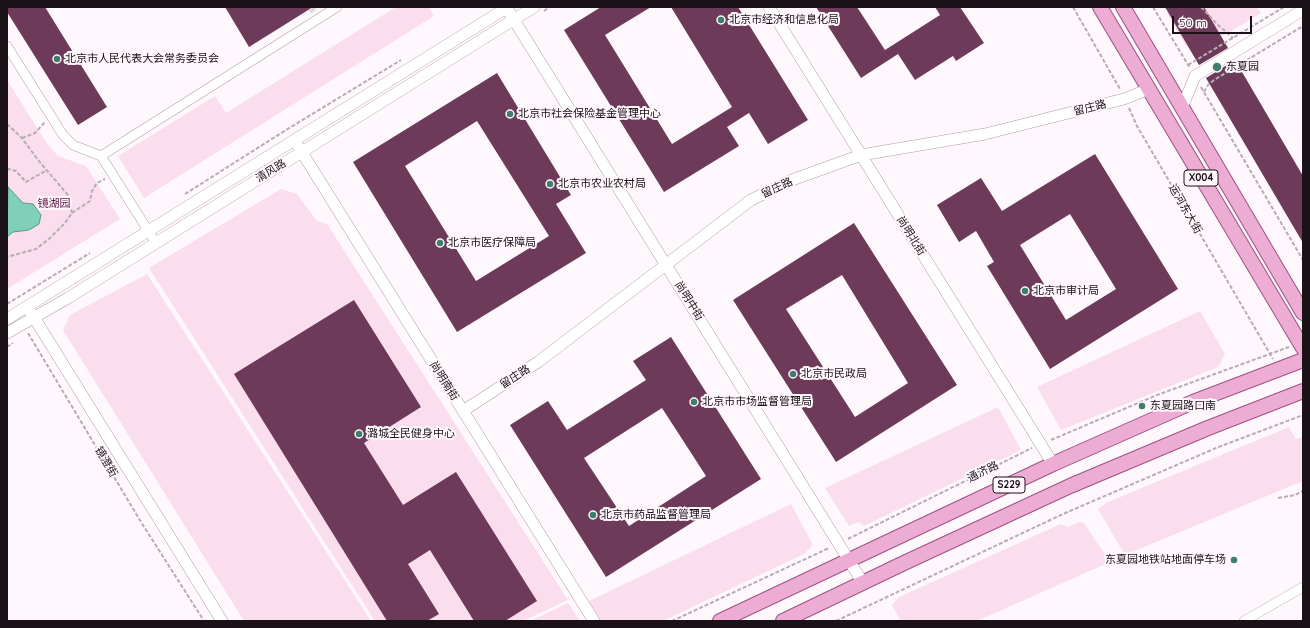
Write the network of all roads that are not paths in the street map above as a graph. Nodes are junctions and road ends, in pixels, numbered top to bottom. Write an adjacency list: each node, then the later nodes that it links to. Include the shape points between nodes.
1 (337, 7): 15 (street, via 317,14)
2 (507, 7): 8 (street, 尚明中街); 12 (street, 清风路)
3 (534, 7): 8 (street, 清风路)
4 (769, 7): 14 (street, 尚明北街)
5 (1100, 7): 10 (main road, X004)
6 (1122, 7): 11 (main road, X004)
7 (1303, 10): 11 (street, via 1195,76)
8 (515, 19): 13 (street, 清风路); 18 (street, 尚明中街)
9 (7, 46): 15 (street, via 63,135 73,144)
10 (1149, 89): 14 (street, 留庄路, via 1124,99 985,134); 23 (main road, X004)
11 (1182, 108): 20 (main road, X004)
12 (294, 140): 13 (street, 尚明南街); 16 (street, 清风路)
13 (301, 152): 17 (street, 清风路); 26 (street, 尚明南街)
14 (861, 155): 18 (street, 留庄路, via 792,180 751,200); 27 (street, 尚明北街)
15 (101, 156): 16 (street)
16 (149, 231): 17 (street); 19 (street, 清风路)
17 (156, 243): 19 (street, 清风路, via 68,298)
18 (666, 265): 26 (street, 留庄路, via 538,362); 28 (street, 尚明中街)
19 (31, 312): 21 (street, 清风路); 22 (street, 清风路, via 22,324); 31 (street, 镜澄街)
20 (1303, 313)
21 (12, 316)
22 (7, 333)
23 (1301, 346)
24 (1303, 360): 27 (main road, 通济路 / S229, via 1193,402)
25 (1303, 391): 29 (main road, S229, via 1070,486)
26 (463, 411): 32 (street, 尚明南街)
27 (1053, 464): 28 (main road, 通济路 / S229)
28 (849, 560): 29 (street, 尚明中街); 33 (main road, 通济路 / S229)
29 (863, 583): 34 (main road, S229)
30 (1303, 588): 35 (street)
31 (222, 621)
32 (594, 621)
33 (720, 621)
34 (783, 621)
35 (1244, 621)

